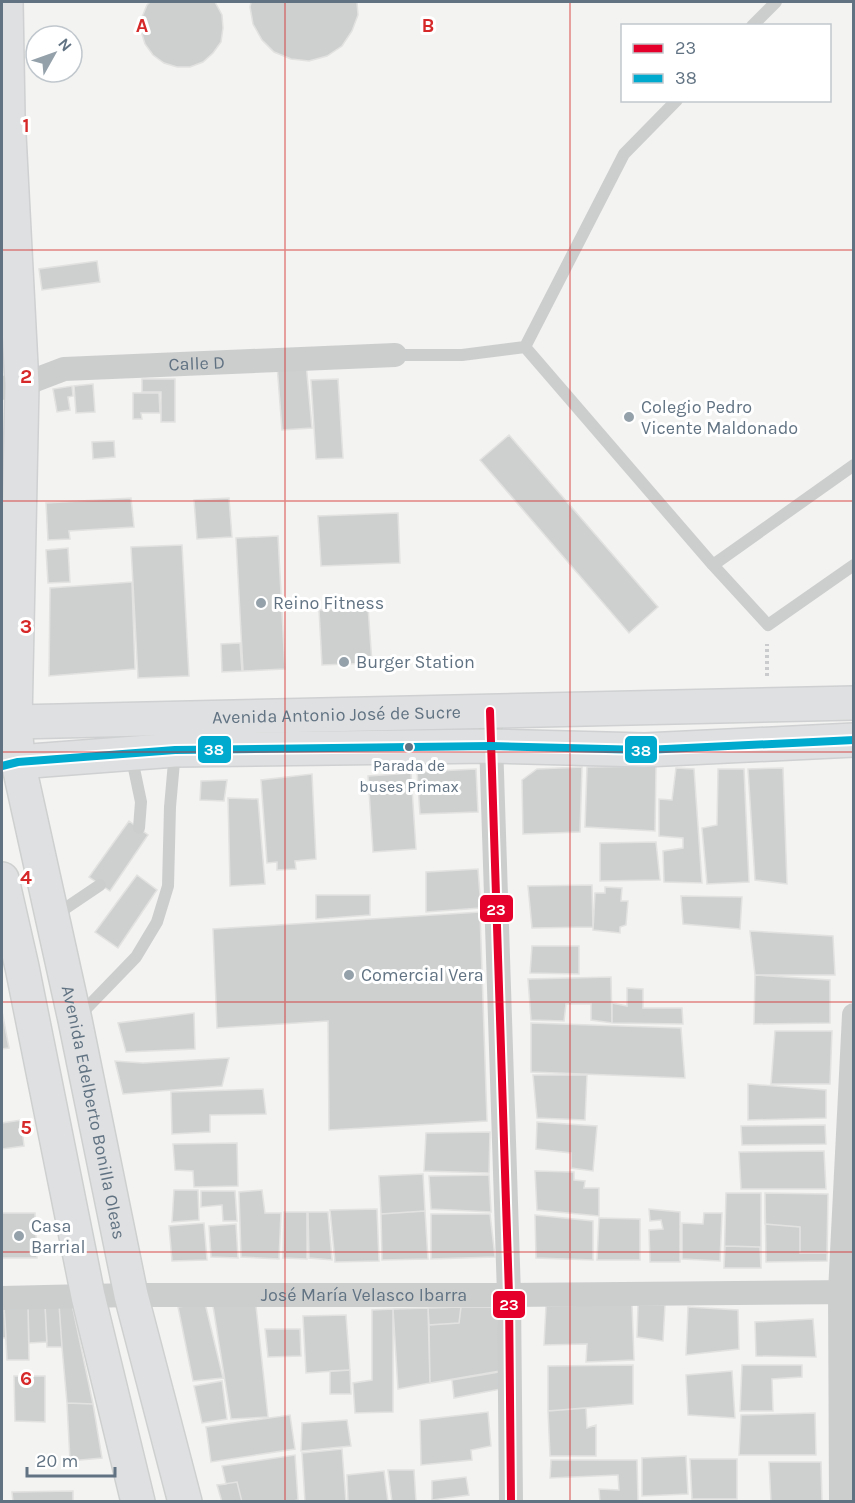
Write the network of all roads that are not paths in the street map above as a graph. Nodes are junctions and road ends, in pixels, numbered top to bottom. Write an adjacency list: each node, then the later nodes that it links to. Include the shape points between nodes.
1 (6, 2): 7 (main road)
2 (776, 2): 3 (lane)
3 (754, 24)
4 (675, 102): 5 (lane, via 624,154)
5 (525, 347): 6 (lane, via 462,355); 9 (lane)
6 (395, 355): 7 (street, Calle D, via 64,369)
7 (12, 386): 11 (main road)
8 (854, 465): 9 (lane)
9 (713, 565): 10 (lane, via 768,625)
10 (854, 565)
11 (17, 650): 12 (main road); 15 (main road, Avenida Edelberto Bonilla Oleas)
12 (2, 679)
13 (854, 703): 14 (main road, Avenida Antonio José de Sucre)
14 (490, 711): 15 (main road, Avenida Antonio José de Sucre); 17 (street)
15 (8, 723): 20 (main road, Avenida Edelberto Bonilla Oleas)
16 (854, 740): 17 (main road, Avenida Antonio José de Sucre, via 645,750)
17 (491, 746): 18 (main road, Avenida Antonio José de Sucre); 29 (street)
18 (175, 750): 19 (main road, Avenida Antonio José de Sucre); 26 (lane, via 168,886 157,922 136,957)
19 (131, 753): 20 (main road, Avenida Antonio José de Sucre); 21 (lane, via 141,802)
20 (10, 764): 24 (main road, Avenida Edelberto Bonilla Oleas)
21 (139, 828)
22 (2, 879): 30 (main road)
23 (100, 885): 24 (lane)
24 (53, 916): 26 (main road, Avenida Edelberto Bonilla Oleas)
25 (854, 1015): 27 (street)
26 (75, 1020): 28 (main road, Avenida Edelberto Bonilla Oleas)
27 (847, 1292): 29 (street, José María Velasco Ibarra); 35 (street)
28 (131, 1295): 29 (street, José María Velasco Ibarra); 30 (street, José María Velasco Ibarra); 33 (main road, Avenida Edelberto Bonilla Oleas)
29 (509, 1295): 34 (street)
30 (88, 1296): 31 (street, José María Velasco Ibarra); 32 (main road)
31 (2, 1298)
32 (138, 1502)
33 (185, 1502)
34 (511, 1502)
35 (841, 1502)

